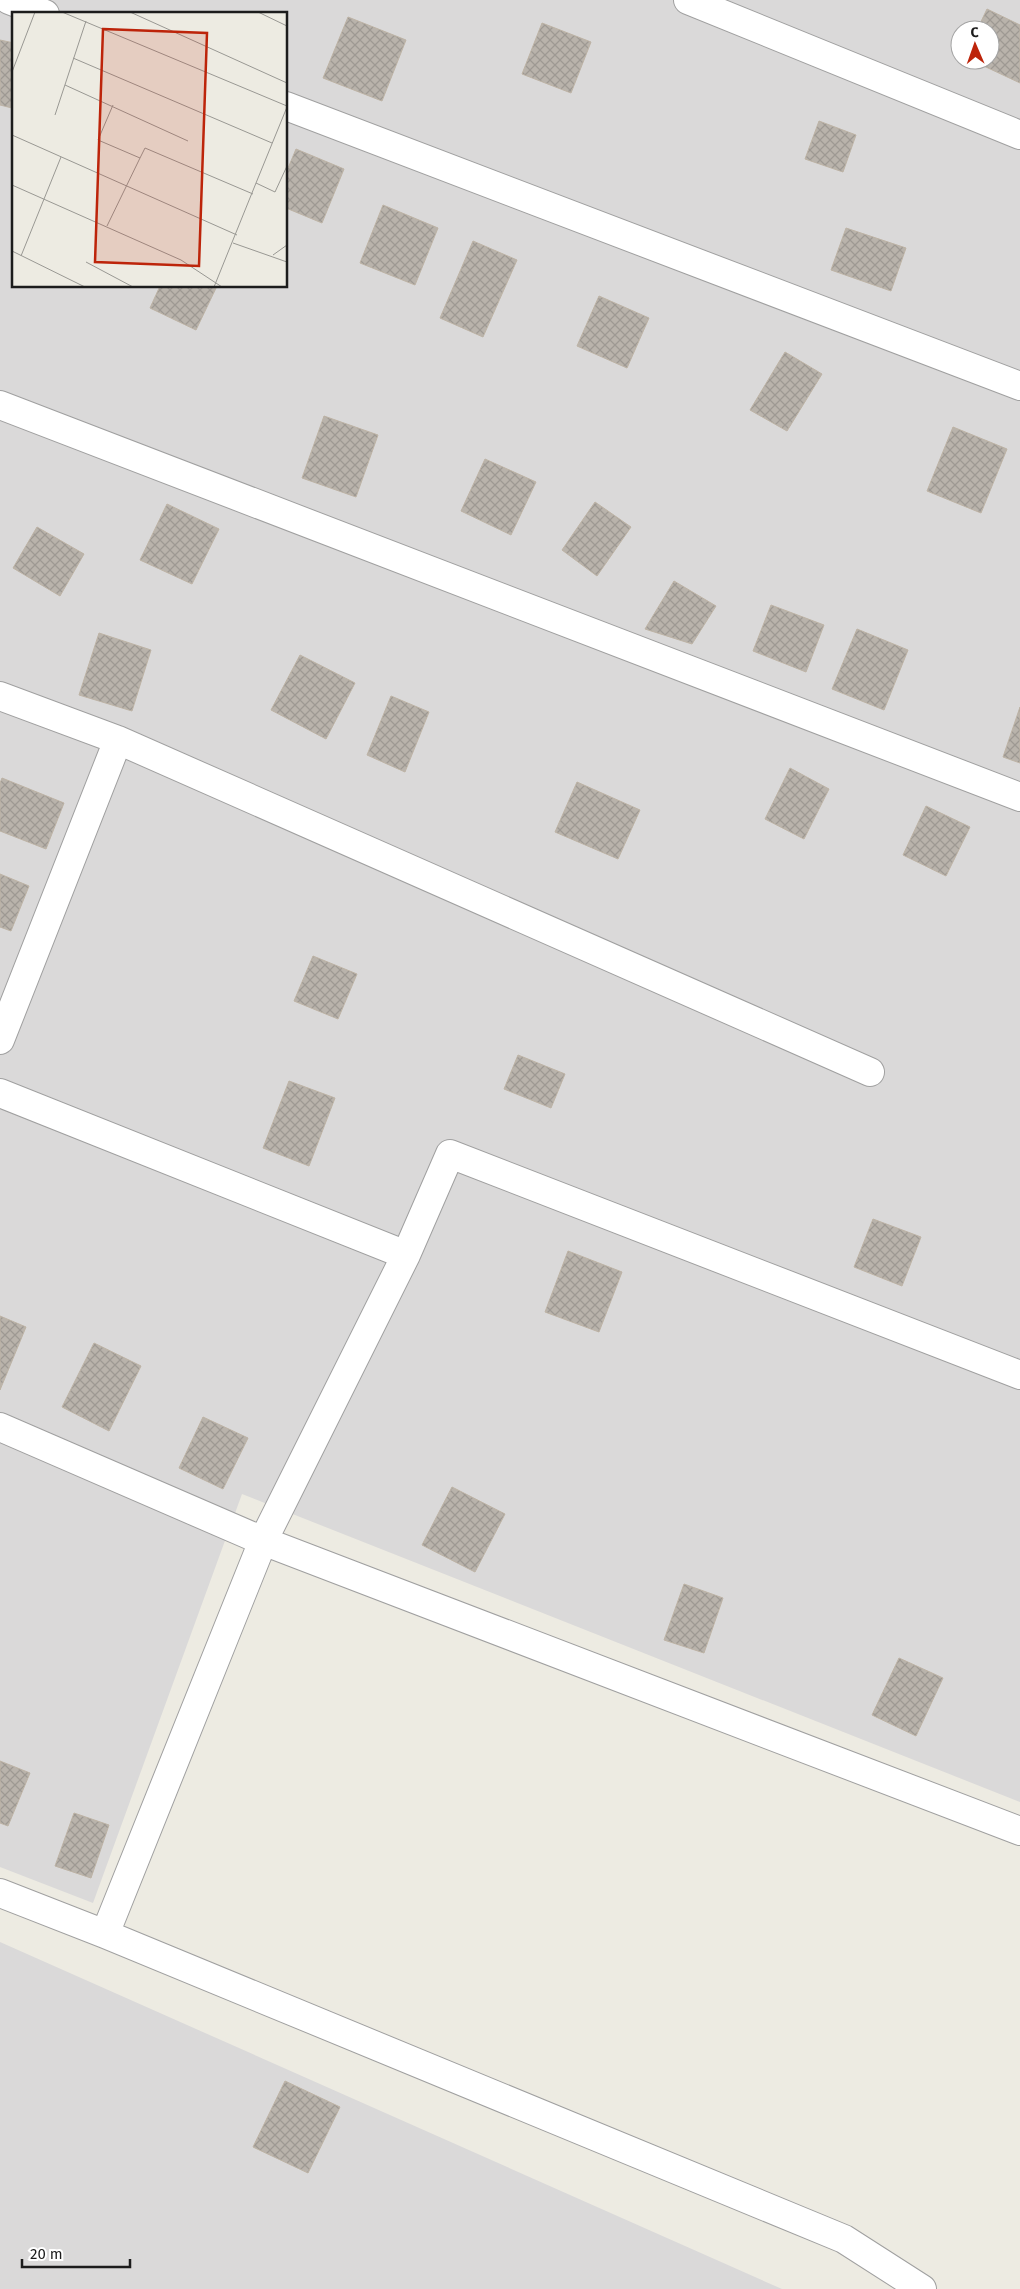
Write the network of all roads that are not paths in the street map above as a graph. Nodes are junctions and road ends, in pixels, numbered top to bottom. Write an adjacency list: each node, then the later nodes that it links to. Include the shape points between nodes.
1 (9, 0): 3 (street)
2 (688, 0): 5 (street)
3 (40, 12)
4 (288, 107): 6 (street)
5 (1020, 135)
6 (1020, 386)
7 (0, 405): 10 (street)
8 (0, 696): 9 (street)
9 (118, 740): 11 (street); 12 (street)
10 (1020, 797)
11 (0, 1040)
12 (870, 1072)
13 (0, 1093): 14 (street)
14 (406, 1254): 15 (street, via 450,1154); 17 (street)
15 (1020, 1376)
16 (0, 1427): 17 (street)
17 (262, 1541): 18 (street); 20 (street)
18 (1020, 1831)
19 (0, 1893): 20 (street)
20 (105, 1934): 21 (street, via 844,2239)
21 (922, 2289)

